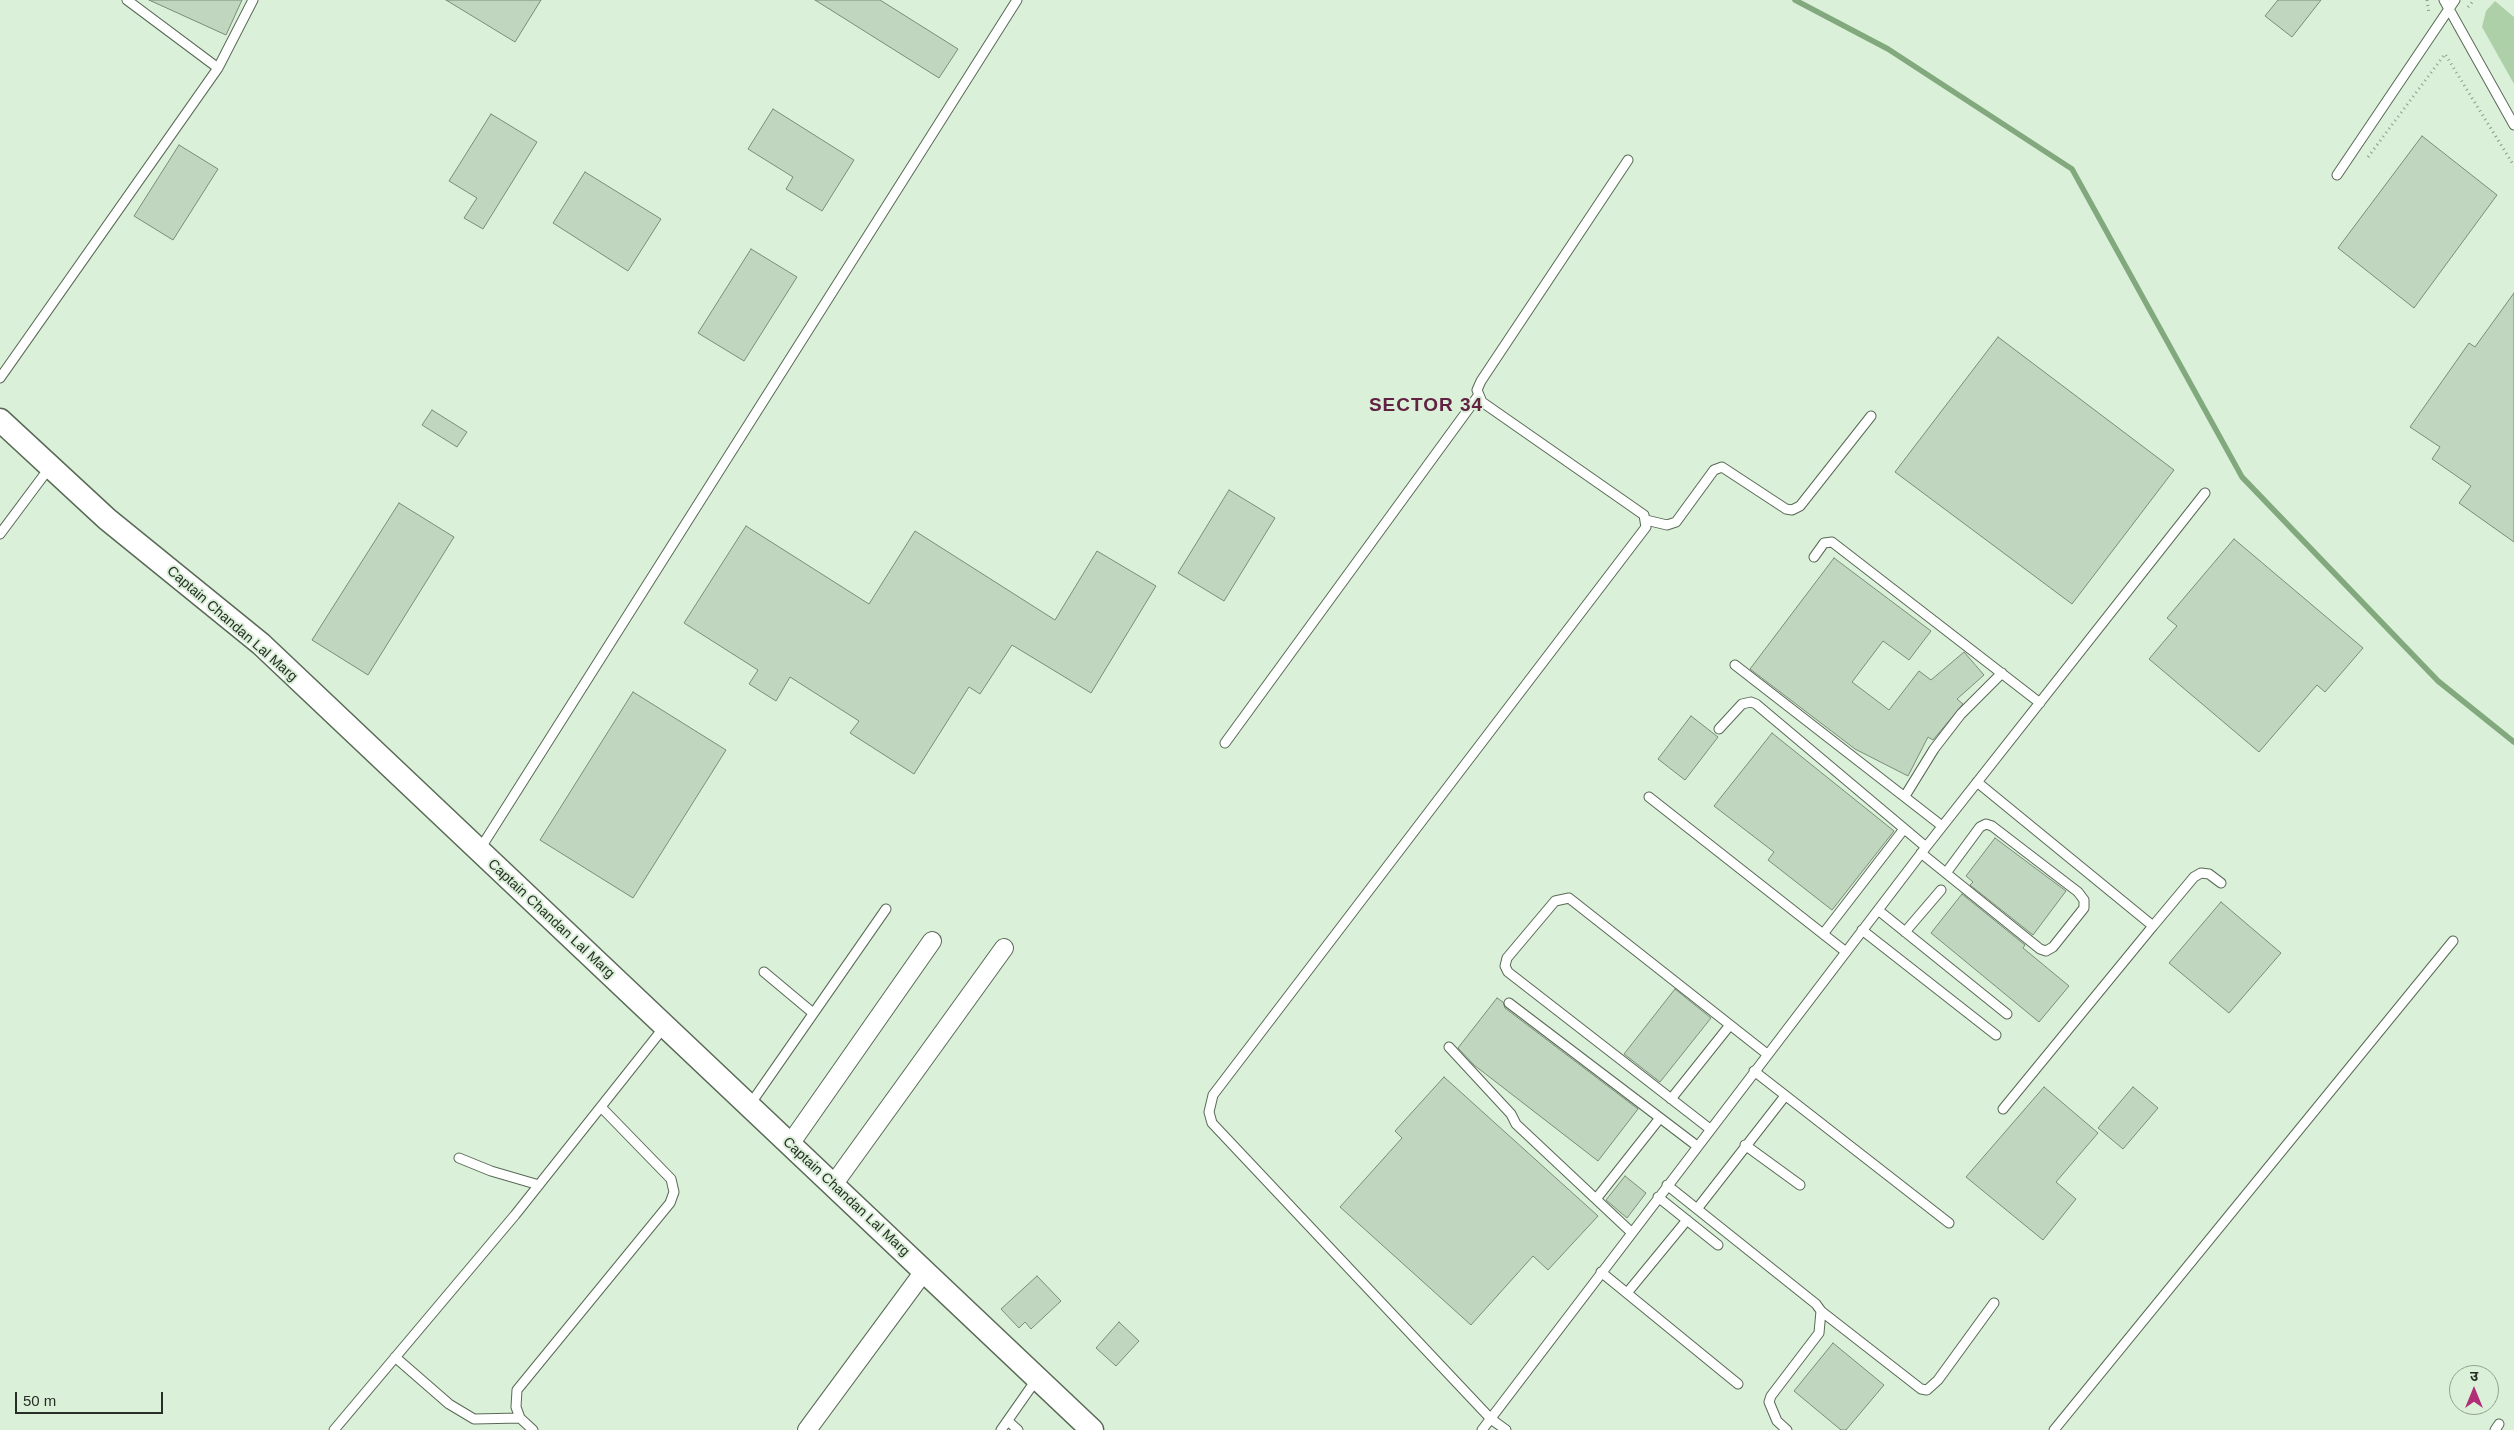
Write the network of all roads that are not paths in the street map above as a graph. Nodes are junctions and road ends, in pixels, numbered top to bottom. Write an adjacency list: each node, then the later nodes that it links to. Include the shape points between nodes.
1 (127, 0): 5 (lane)
2 (253, 0): 5 (lane)
3 (1017, 0): 29 (lane)
4 (2450, 2): 6 (lane); 8 (lane)
5 (218, 68): 9 (lane)
6 (2514, 125)
7 (1628, 160): 10 (lane, via 1480,381)
8 (2337, 175)
9 (0, 378)
10 (1478, 396): 15 (lane, via 1482,402 1644,514); 22 (lane)
11 (1871, 416): 15 (lane, via 1800,506 1792,510 1722,467 1714,470 1676,522 1667,525)
12 (0, 420): 13 (street, Captain Chandan Lal Marg)
13 (50, 467): 16 (lane); 29 (street, Captain Chandan Lal Marg, via 107,519 261,644)
14 (2205, 493): 20 (lane)
15 (1646, 520): 84 (lane, via 1641,538 1213,1095 1210,1104 1212,1123)
16 (0, 534)
17 (1814, 557): 19 (lane, via 1824,543 1832,542)
18 (1735, 665): 24 (lane)
19 (2002, 673): 20 (lane); 24 (lane, via 1961,714 1934,749)
20 (2040, 703): 23 (lane)
21 (1719, 729): 27 (lane, via 1742,704 1756,704)
22 (1225, 743)
23 (1977, 782): 26 (lane); 35 (lane)
24 (1905, 796): 26 (lane)
25 (1649, 797): 38 (lane)
26 (1942, 826): 28 (lane)
27 (1904, 828): 28 (lane); 38 (lane)
28 (1924, 850): 30 (lane); 34 (lane)
29 (478, 851): 48 (street, Captain Chandan Lal Marg)
30 (1946, 873): 30 (lane, via 2040,949 2053,947 2084,908 2084,900 2078,892 1986,824 1980,827)
31 (2221, 882): 35 (lane, via 2210,874 2201,873 2194,877)
32 (1941, 890): 37 (lane)
33 (886, 909): 45 (lane)
34 (1878, 910): 36 (lane); 37 (lane)
35 (2153, 926): 57 (lane)
36 (1862, 930): 42 (lane); 49 (lane)
37 (1905, 932): 46 (lane)
38 (1823, 934): 42 (lane)
39 (932, 941): 60 (street)
40 (2453, 941): 95 (lane)
41 (1004, 948): 65 (street)
42 (1846, 952): 51 (lane)
43 (764, 972): 45 (lane)
44 (1509, 1003): 58 (lane)
45 (813, 1013): 56 (lane)
46 (2007, 1014)
47 (1730, 1025): 51 (lane); 54 (lane); 54 (lane, via 1569,898 1554,901 1507,958 1505,966 1508,972)
48 (665, 1026): 55 (lane); 56 (street, Captain Chandan Lal Marg)
49 (1996, 1035)
50 (1449, 1047): 69 (lane, via 1511,1114 1516,1124)
51 (1767, 1054): 52 (lane)
52 (1754, 1071): 53 (lane); 59 (lane)
53 (1785, 1096): 61 (lane); 72 (lane)
54 (1671, 1099): 59 (lane)
55 (601, 1106): 64 (lane); 83 (lane, via 671,1179 674,1192 670,1203 517,1390 516,1407)
56 (749, 1106): 60 (street, Captain Chandan Lal Marg)
57 (2003, 1109)
58 (1660, 1118): 62 (lane); 69 (lane)
59 (1710, 1129): 62 (lane)
60 (790, 1144): 65 (street, Captain Chandan Lal Marg)
61 (1745, 1145): 67 (lane); 70 (lane)
62 (1696, 1146): 66 (lane)
63 (459, 1158): 64 (lane)
64 (539, 1185): 80 (lane)
65 (833, 1185): 75 (street, Captain Chandan Lal Marg)
66 (1667, 1185): 68 (lane); 70 (lane)
67 (1800, 1185)
68 (1658, 1196): 71 (lane); 73 (lane)
69 (1596, 1199): 73 (lane)
70 (1696, 1209): 79 (lane)
71 (1687, 1220): 74 (lane); 77 (lane)
72 (1949, 1223)
73 (1632, 1232): 76 (lane)
74 (1718, 1245)
75 (924, 1270): 81 (street, Captain Chandan Lal Marg); 88 (street)
76 (1601, 1272): 77 (lane); 84 (lane)
77 (1627, 1293): 82 (lane)
78 (1994, 1303): 79 (lane, via 1938,1380 1927,1390 1921,1390)
79 (1821, 1311): 94 (lane, via 1819,1333 1769,1402 1777,1421)
80 (395, 1357): 83 (lane, via 449,1404 474,1419); 86 (lane)
81 (1036, 1380): 85 (lane); 91 (street, Captain Chandan Lal Marg)
82 (1738, 1384)
83 (520, 1418): 87 (lane)
84 (1491, 1419): 92 (lane); 93 (lane)
85 (1008, 1421): 89 (lane); 90 (lane)
86 (334, 1430)
87 (533, 1430)
88 (807, 1430)
89 (1001, 1430)
90 (1018, 1430)
91 (1092, 1430)
92 (1482, 1430)
93 (1506, 1430)
94 (1787, 1430)
95 (2054, 1430)

